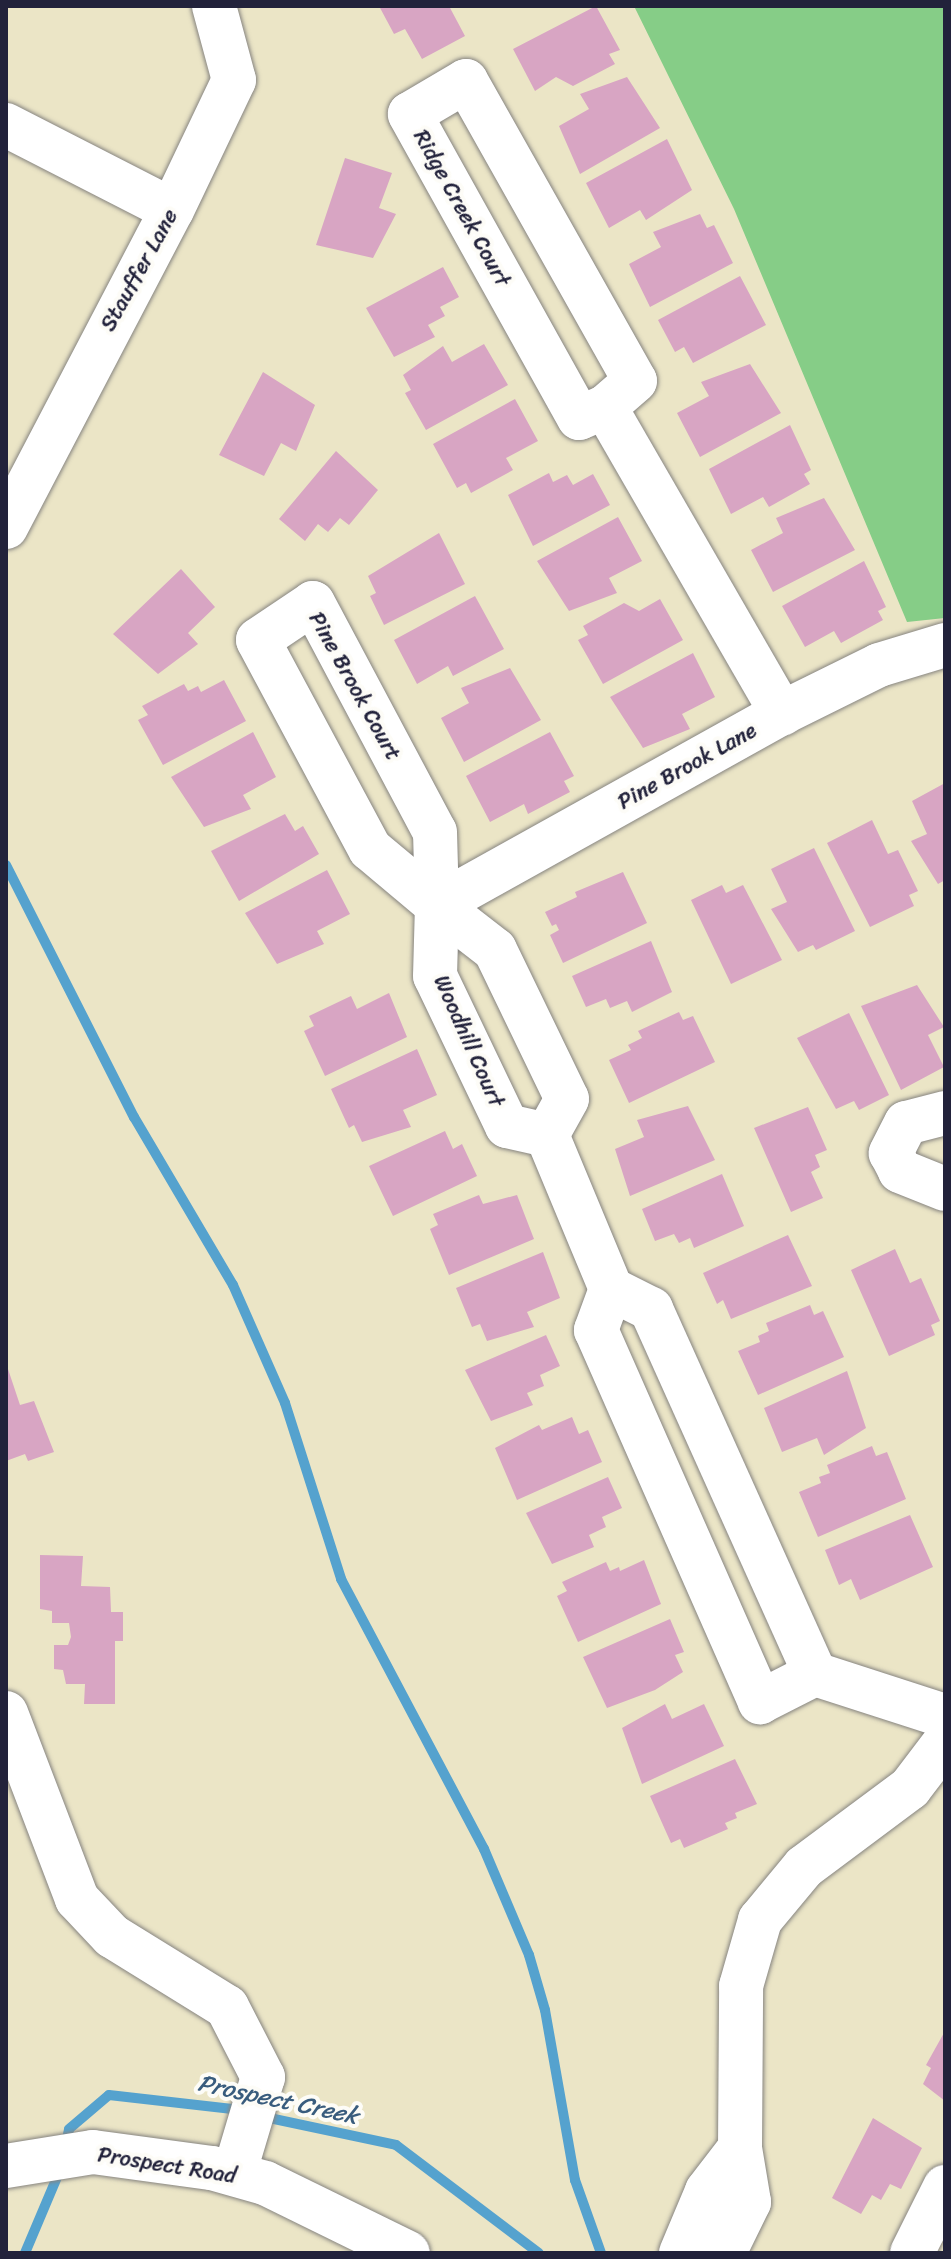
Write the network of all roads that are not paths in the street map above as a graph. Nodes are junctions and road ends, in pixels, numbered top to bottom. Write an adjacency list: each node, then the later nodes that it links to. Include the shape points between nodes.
1 (214, 6): 3 (street, Stauffer Lane, via 234,80)
2 (6, 125): 3 (street)
3 (172, 210): 5 (street, Stauffer Lane)
4 (605, 407): 4 (street, Ridge Creek Court, via 635,381 466,81 410,114 579,418); 7 (street)
5 (6, 527)
6 (945, 645): 7 (street, Pine Brook Lane, via 879,665)
7 (782, 713): 8 (street, Pine Brook Lane)
8 (437, 905): 8 (street, Pine Brook Court, via 435,832 313,603 258,640 370,849); 10 (street, Woodhill Court, via 435,976 507,1126); 10 (street, via 495,950 567,1099)
9 (945, 1113): 11 (street, via 906,1123 891,1153 900,1171)
10 (547, 1135): 12 (street)
11 (945, 1189)
12 (611, 1289): 13 (street, via 651,1309); 13 (street, via 596,1330 760,1702)
13 (815, 1674): 15 (street)
14 (6, 1713): 17 (street, via 77,1899 112,1936 227,2007 263,2077)
15 (945, 1716)
16 (945, 1742): 18 (street, via 910,1788 804,1867 760,1920 741,1986)
17 (247, 2138): 19 (street, Prospect Road); 21 (street, Prospect Road, via 334,2214)
18 (740, 2148): 22 (street, via 707,2191); 23 (street, via 749,2202)
19 (14, 2164)
20 (945, 2187): 24 (street)
21 (408, 2253)
22 (681, 2253)
23 (724, 2253)
24 (912, 2253)

